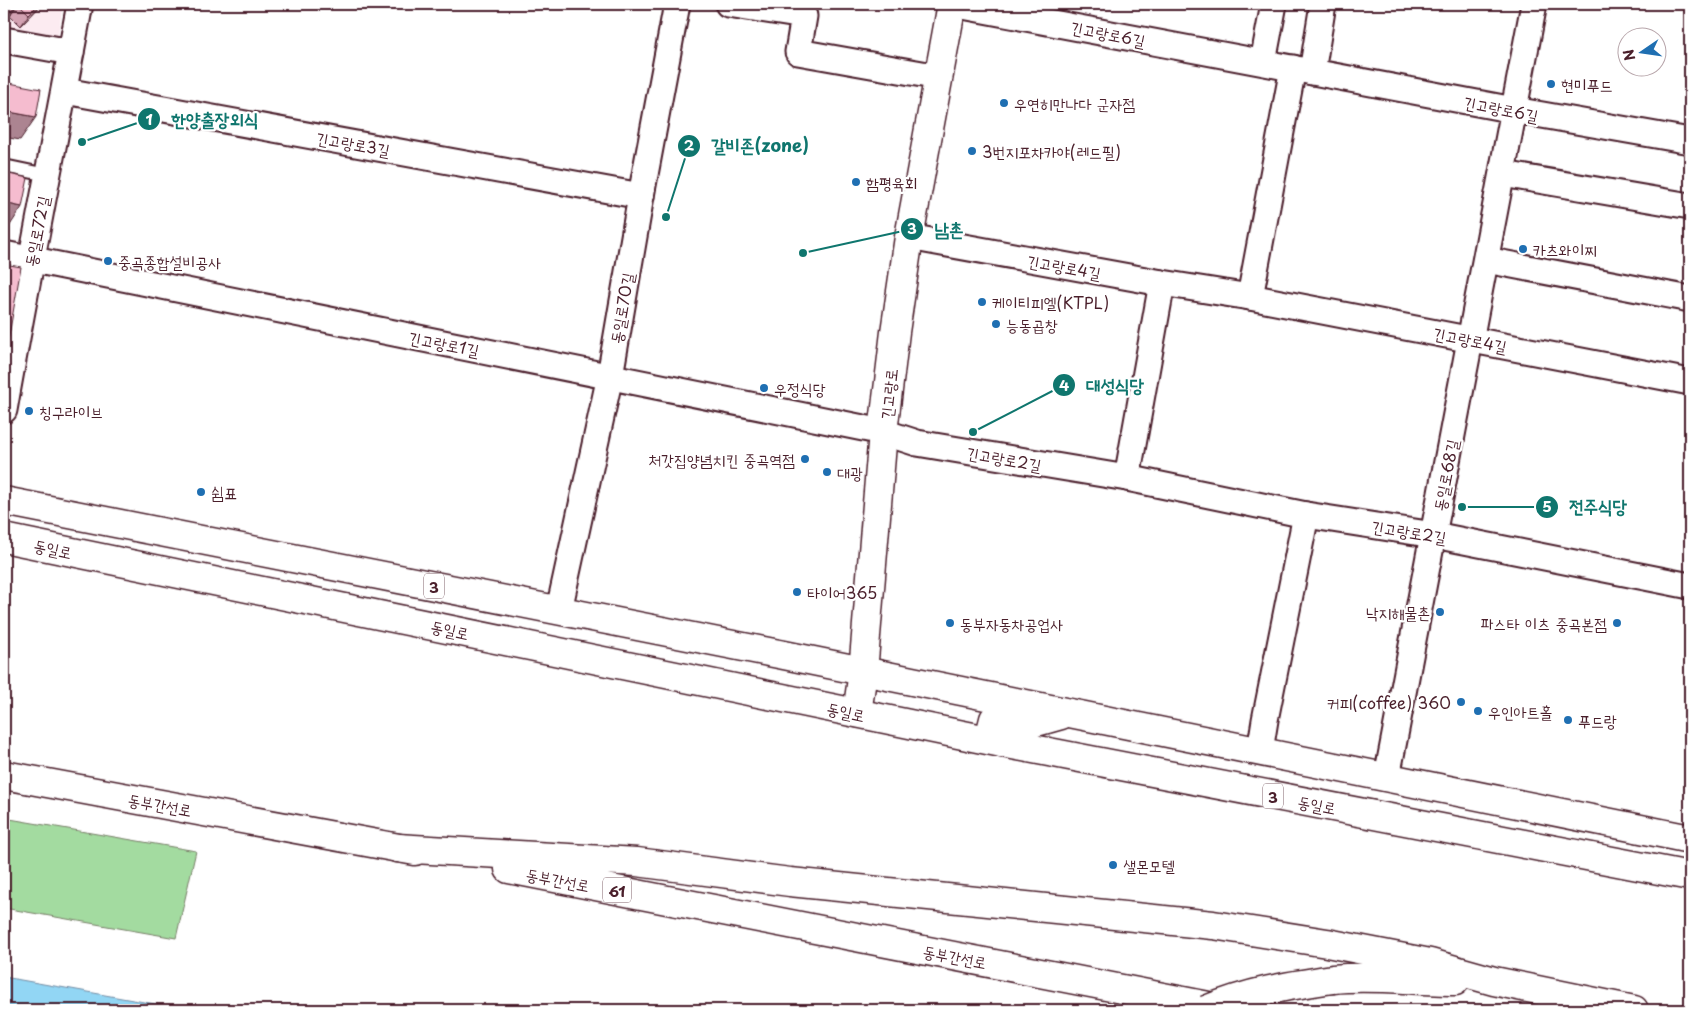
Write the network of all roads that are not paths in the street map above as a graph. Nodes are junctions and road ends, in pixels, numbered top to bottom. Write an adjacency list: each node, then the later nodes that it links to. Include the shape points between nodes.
1 (80, 4): 9 (street, 동일로72길)
2 (677, 4): 19 (street, 동일로70길)
3 (728, 4): 12 (street, via 804,16 798,52)
4 (952, 4): 10 (street, 긴고랑로6길); 12 (main road, 긴고랑로)
5 (1274, 4): 10 (street)
6 (1323, 4): 11 (street)
7 (1534, 4): 14 (street, 동일로68길)
8 (4, 40): 9 (street)
9 (71, 52): 13 (street, 동일로72길)
10 (1263, 62): 11 (street, 긴고랑로6길)
11 (1302, 70): 14 (street, 긴고랑로6길); 26 (street)
12 (939, 77): 21 (main road, 긴고랑로)
13 (65, 91): 18 (street, 동일로72길); 19 (street, 긴고랑로3길)
14 (1514, 110): 15 (street, 긴고랑로6길); 17 (street, 동일로68길)
15 (1690, 141)
16 (4, 166): 18 (lane)
17 (1503, 174): 20 (street); 24 (street, 동일로68길)
18 (48, 175): 23 (street, 동일로72길)
19 (641, 196): 29 (street, 동일로70길)
20 (1690, 206)
21 (909, 237): 25 (street, 긴고랑로4길); 32 (main road, 긴고랑로)
22 (4, 254): 23 (street, 긴고랑로1길)
23 (30, 260): 29 (street, 긴고랑로1길); 31 (street, 동일로72길)
24 (1486, 260): 27 (street); 28 (street, 동일로68길)
25 (1162, 283): 26 (street, 긴고랑로4길); 33 (street)
26 (1250, 297): 28 (street, 긴고랑로4길)
27 (1690, 299)
28 (1471, 339): 30 (street, 긴고랑로4길); 36 (street, 동일로68길)
29 (610, 376): 32 (street, 긴고랑로1길); 39 (street, 동일로70길)
30 (1690, 382)
31 (4, 410)
32 (883, 432): 33 (street, 긴고랑로2길, via 917,443); 40 (main road, 긴고랑로)
33 (1127, 478): 35 (street, 긴고랑로2길)
34 (4, 501): 39 (main road, 3)
35 (1306, 515): 36 (street, 긴고랑로2길); 44 (street)
36 (1434, 535): 38 (street, 긴고랑로2길); 46 (street, 동일로68길)
37 (4, 538): 41 (main road, 동일로 / 3)
38 (1690, 586)
39 (559, 610): 40 (main road, 3)
40 (863, 672): 41 (main road, 긴고랑로); 42 (main road, 3)
41 (857, 713): 43 (main road, 동일로 / 3)
42 (1070, 713): 43 (main road, via 1029,724 994,719 991,731); 44 (main road, 3)
43 (1002, 743): 49 (main road, 동일로 / 3)
44 (1260, 751): 46 (main road, 3)
45 (4, 775): 48 (main road, 동부간선로 / 61)
46 (1387, 777): 47 (main road, 3)
47 (1690, 839)
48 (397, 848): 50 (main road, via 637,862 790,882 1213,924 1430,963); 52 (main road, 동부간선로 / 61)
49 (1690, 876)
50 (1494, 981): 51 (main road, bridge, via 1426,981 1359,976 1275,988); 53 (main road)
51 (1206, 1010)
52 (1229, 1010)
53 (1634, 1010)

